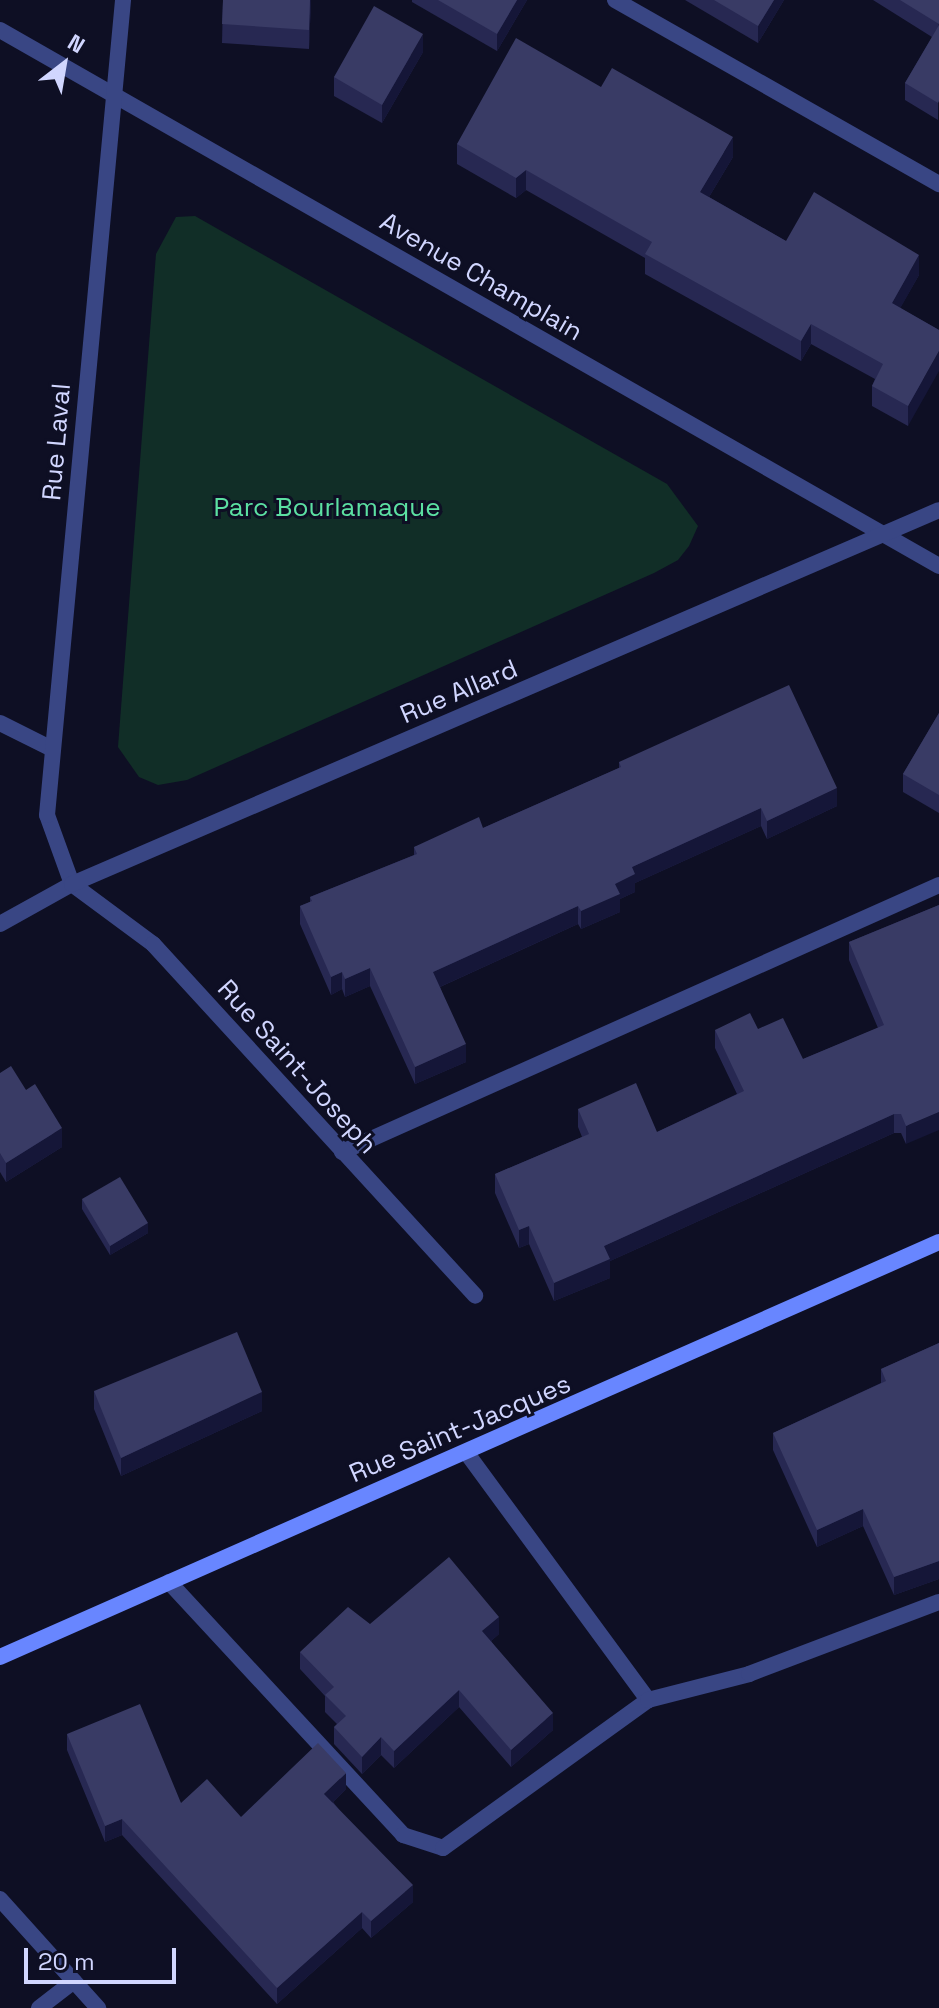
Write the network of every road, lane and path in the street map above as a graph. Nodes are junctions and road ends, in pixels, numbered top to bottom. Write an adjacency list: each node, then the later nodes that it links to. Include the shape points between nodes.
1 (123, 0): 4 (street, Rue Laval)
2 (615, 0): 5 (street)
3 (0, 30): 4 (street, Avenue Champlain)
4 (114, 96): 7 (street, Avenue Champlain); 10 (street, Rue Laval)
5 (939, 184)
6 (939, 510): 7 (street, Rue Allard)
7 (885, 534): 8 (street, Avenue Champlain); 11 (street, Rue Allard)
8 (939, 566)
9 (0, 723): 10 (street)
10 (52, 749): 11 (street, Rue Laval, via 47,815)
11 (72, 884): 13 (street, Rue Allard); 14 (street, Rue Saint-Joseph, via 153,944)
12 (939, 885): 14 (street)
13 (0, 924)
14 (342, 1152): 16 (street, Rue Saint-Joseph)
15 (939, 1242): 17 (main road, Rue Saint-Jacques)
16 (475, 1296)
17 (466, 1452): 18 (main road, Rue Saint-Jacques); 21 (street)
18 (169, 1582): 20 (main road, Rue Saint-Jacques); 21 (street, via 403,1835 443,1848)
19 (939, 1602): 21 (street, via 749,1674)
20 (0, 1657)
21 (648, 1700)
22 (0, 1899): 23 (street)
23 (74, 1981): 24 (street); 25 (street)
24 (39, 2008)
25 (98, 2008)

